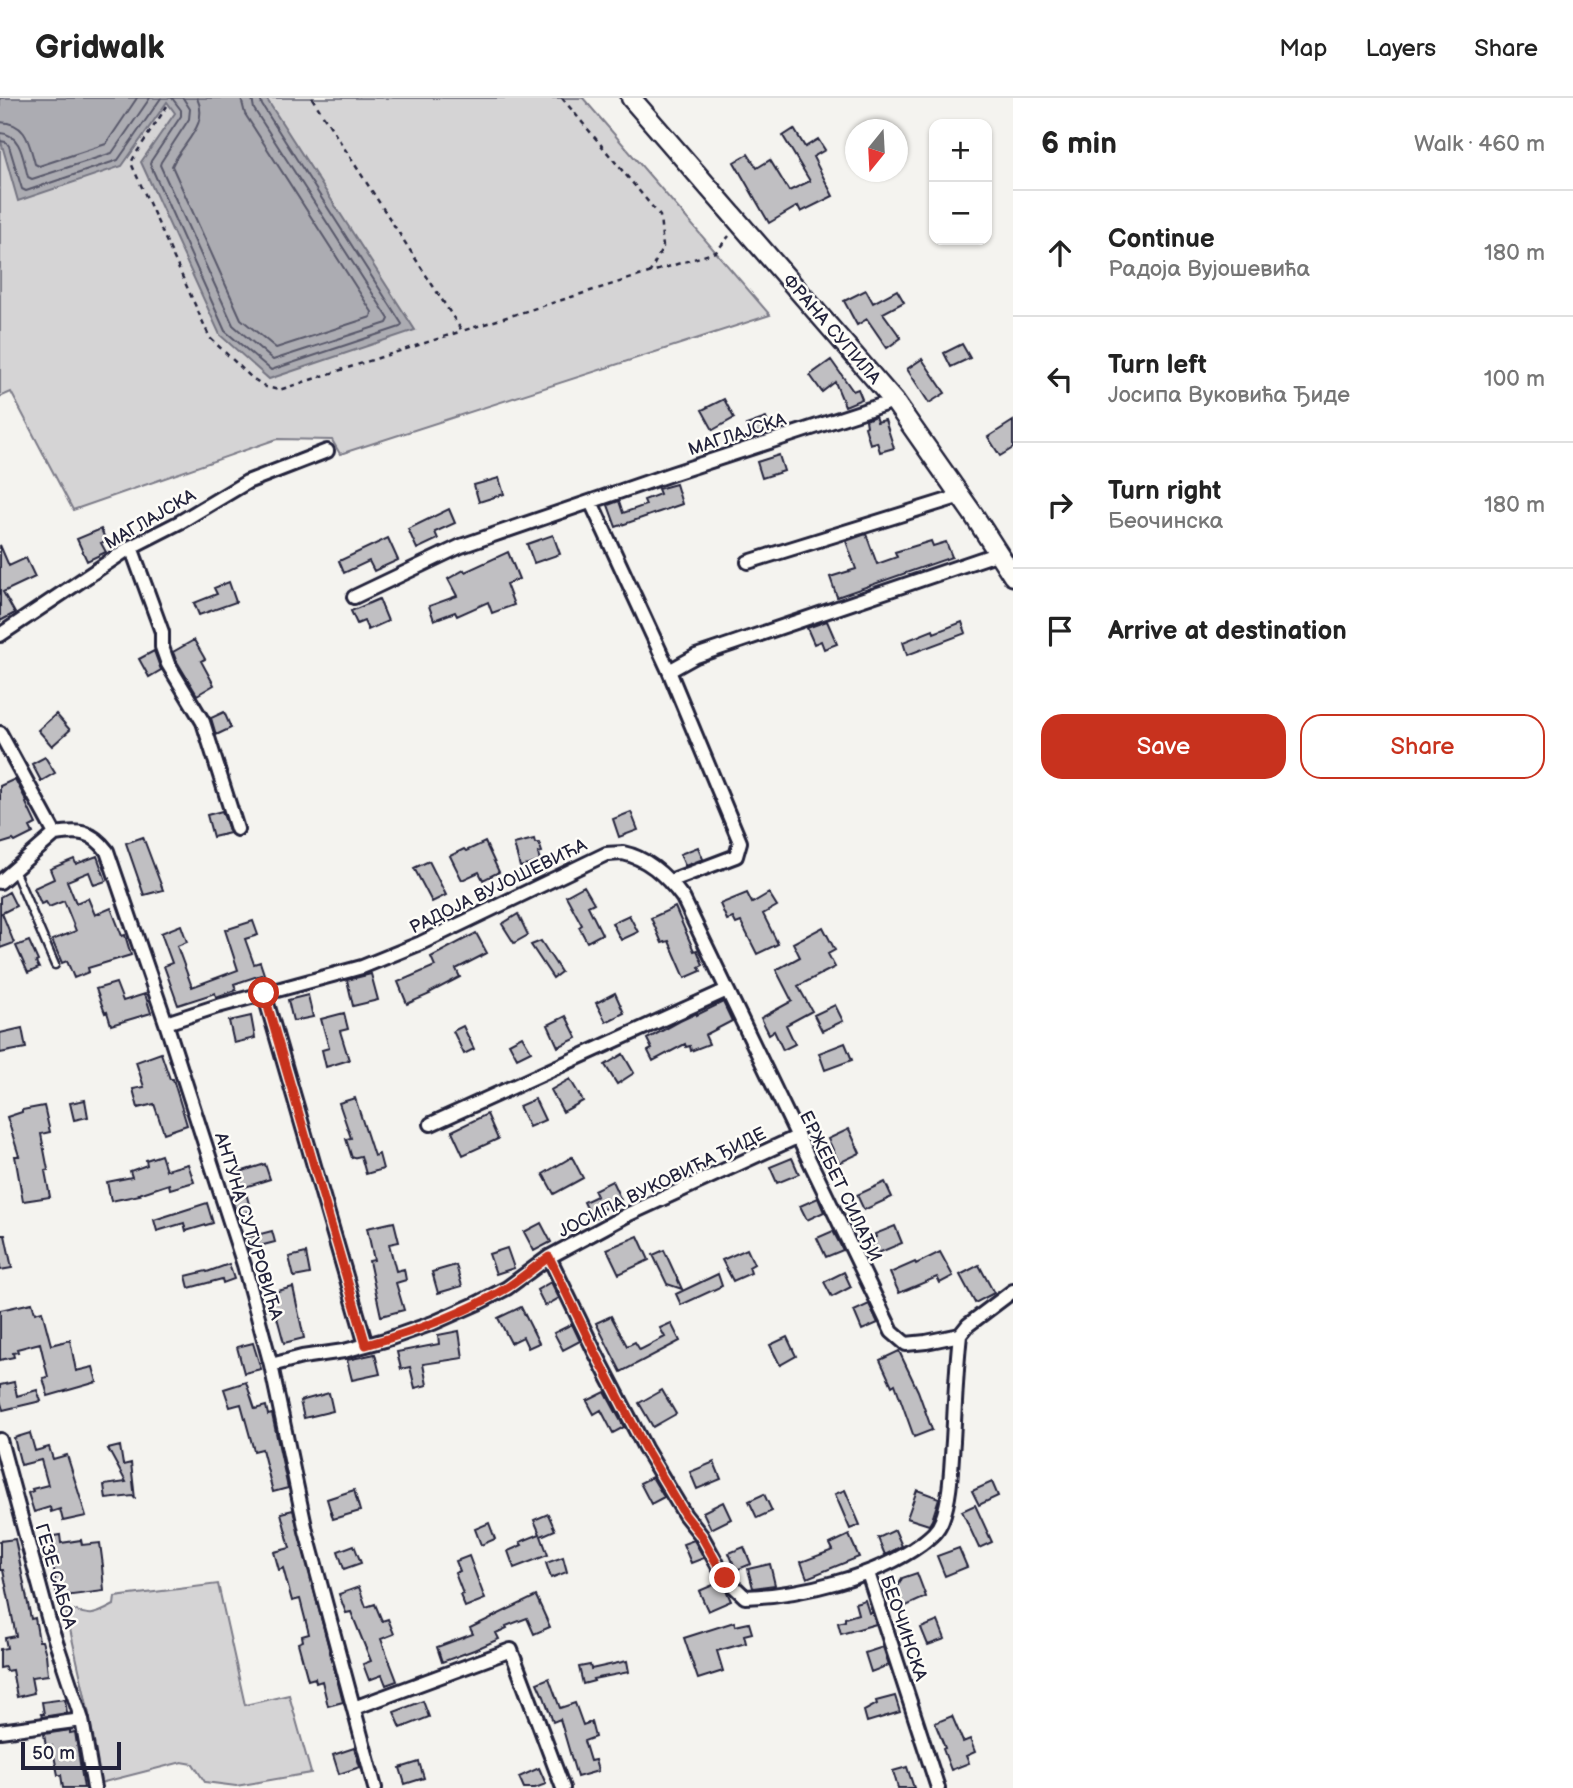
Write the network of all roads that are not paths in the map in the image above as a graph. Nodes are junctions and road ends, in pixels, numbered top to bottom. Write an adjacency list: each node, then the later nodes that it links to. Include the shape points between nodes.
1 (631, 98): 2 (street, ФРАНА СУПИЛА)
2 (894, 401): 4 (street, ФРАНА СУПИЛА); 5 (street, МАГЛАЈСКА)
3 (327, 451): 6 (street, МАГЛАЈСКА, via 247,482)
4 (961, 496): 7 (street, ФРАНА СУПИЛА); 8 (street)
5 (591, 502): 10 (street, МАГЛАЈСКА, via 461,546); 12 (street)
6 (131, 547): 11 (street, МАГЛАЈСКА); 14 (street, via 162,632 168,664 203,722)
7 (999, 553): 9 (street, ФРАНА СУПИЛА); 12 (street, via 696,656)
8 (748, 562)
9 (1013, 576)
10 (354, 597)
11 (0, 635)
12 (669, 671): 17 (street, via 740,842 736,856)
13 (0, 733): 15 (street)
14 (237, 829)
15 (55, 834): 16 (street); 22 (street, АНТУНА СУТУРОВИЋА, via 80,832 99,840 107,851)
16 (14, 869): 18 (street); 19 (lane)
17 (670, 881): 20 (street, ЕРЖЕБЕТ СИЛАЂИ, via 683,898); 21 (street, РАДОЈА ВУЈОШЕВИЋА, via 624,853 606,854 362,967)
18 (0, 882)
19 (55, 965)
20 (727, 990): 23 (street); 24 (street, ЕРЖЕБЕТ СИЛАЂИ)
21 (264, 993): 22 (street, РАДОЈА ВУЈОШЕВИЋА); 28 (street)
22 (166, 1023): 29 (street, АНТУНА СУТУРОВИЋА, via 229,1214)
23 (431, 1124)
24 (797, 1137): 25 (street, ЈОСИПА ВУКОВИЋА ЂИДЕ, via 629,1213); 27 (street, ЕРЖЕБЕТ СИЛАЂИ, via 891,1332 906,1344)
25 (549, 1257): 28 (street, ЈОСИПА ВУКОВИЋА ЂИДЕ, via 478,1303); 31 (street, БЕОЧИНСКА, via 645,1448 725,1578 745,1597 763,1597)
26 (1013, 1291): 27 (street)
27 (960, 1335): 31 (street, via 951,1466 942,1522 915,1548)
28 (366, 1345): 29 (street, ЈОСИПА ВУКОВИЋА ЂИДЕ)
29 (271, 1365): 32 (street, АНТУНА СУТУРОВИЋА, via 306,1531)
30 (0, 1440): 33 (street, ГЕЗЕ САБОА, via 49,1621)
31 (869, 1573): 38 (street, БЕОЧИНСКА)
32 (354, 1708): 36 (street, АНТУНА СУТУРОВИЋА); 37 (street, via 511,1650)
33 (82, 1720): 34 (street); 35 (street, ГЕЗЕ САБОА)
34 (0, 1731)
35 (94, 1788)
36 (375, 1788)
37 (563, 1788)
38 (938, 1788)

